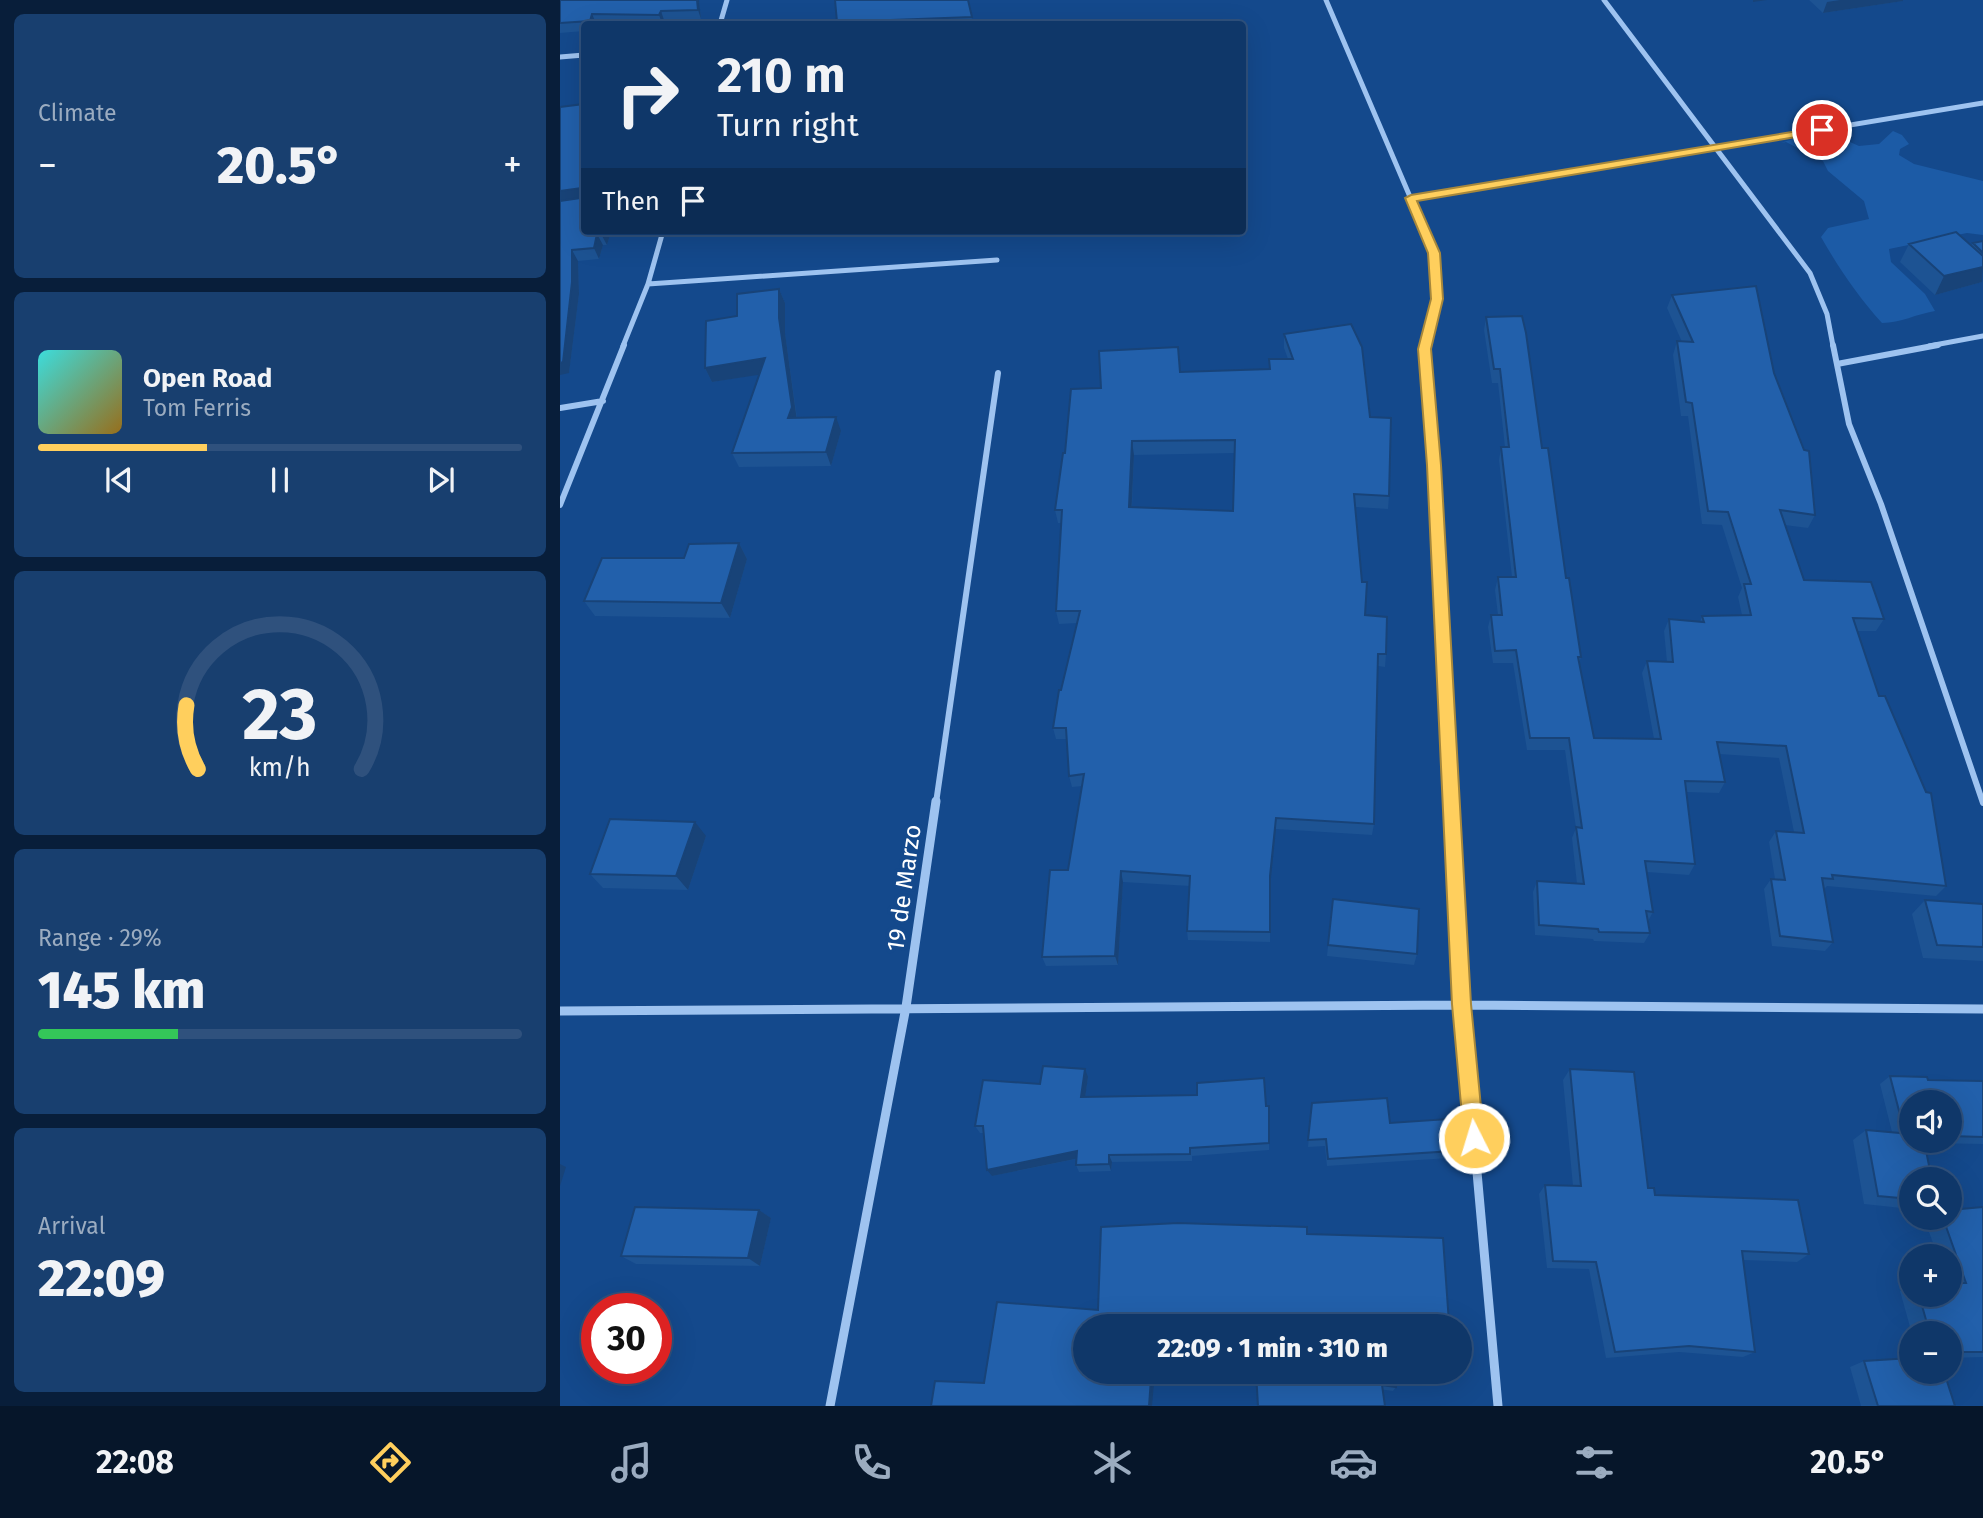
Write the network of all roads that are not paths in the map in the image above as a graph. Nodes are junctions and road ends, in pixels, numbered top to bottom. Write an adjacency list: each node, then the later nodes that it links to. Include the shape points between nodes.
1 (727, 0): 4 (street)
2 (1326, 0): 9 (street)
3 (1604, 0): 8 (street)
4 (721, 21)
5 (581, 54): 6 (street)
6 (560, 57)
7 (1983, 103): 8 (street)
8 (1715, 148): 9 (street); 14 (street, via 1810,273 1827,314)
9 (1411, 198): 20 (street, via 1434,253 1437,299 1424,349)
10 (662, 235): 12 (street)
11 (997, 260): 12 (street)
12 (648, 284): 16 (street)
13 (1983, 336): 14 (street)
14 (1836, 364): 19 (street, via 1849,424 1881,504)
15 (998, 373): 21 (street, 19 de Marzo)
16 (603, 401): 17 (street); 18 (street)
17 (560, 408)
18 (560, 505)
19 (1983, 803)
20 (1462, 1004): 21 (street); 22 (street); 25 (street)
21 (906, 1007): 23 (street); 24 (street, 19 de Marzo)
22 (1983, 1009)
23 (560, 1011)
24 (830, 1406)
25 (1498, 1406)

